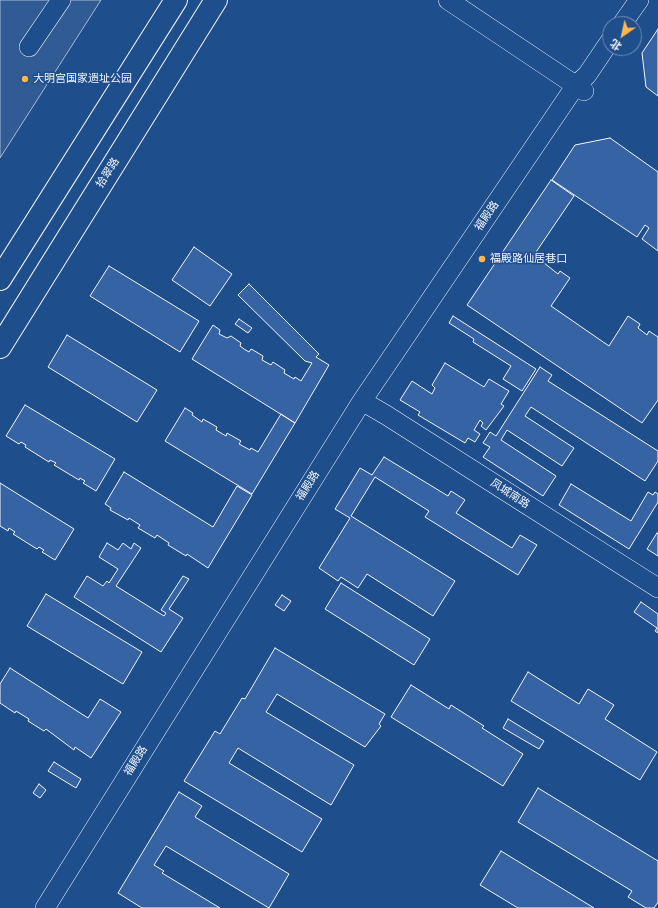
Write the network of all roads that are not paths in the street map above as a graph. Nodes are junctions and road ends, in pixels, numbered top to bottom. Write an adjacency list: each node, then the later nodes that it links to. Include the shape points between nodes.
1 (61, 0): 7 (street)
2 (176, 0): 10 (main road)
3 (216, 0): 11 (main road, 拾翠路)
4 (448, 0): 9 (street)
5 (639, 0): 6 (street)
6 (628, 16)
7 (29, 47)
8 (602, 53): 9 (street, 福殿路)
9 (582, 84): 12 (street, 福殿路)
10 (0, 279)
11 (0, 347)
12 (366, 403): 13 (street, 凤城南路); 14 (street, 福殿路); 15 (street, 福殿路, via 228,638)
13 (658, 588)
14 (45, 908)
15 (56, 908)

